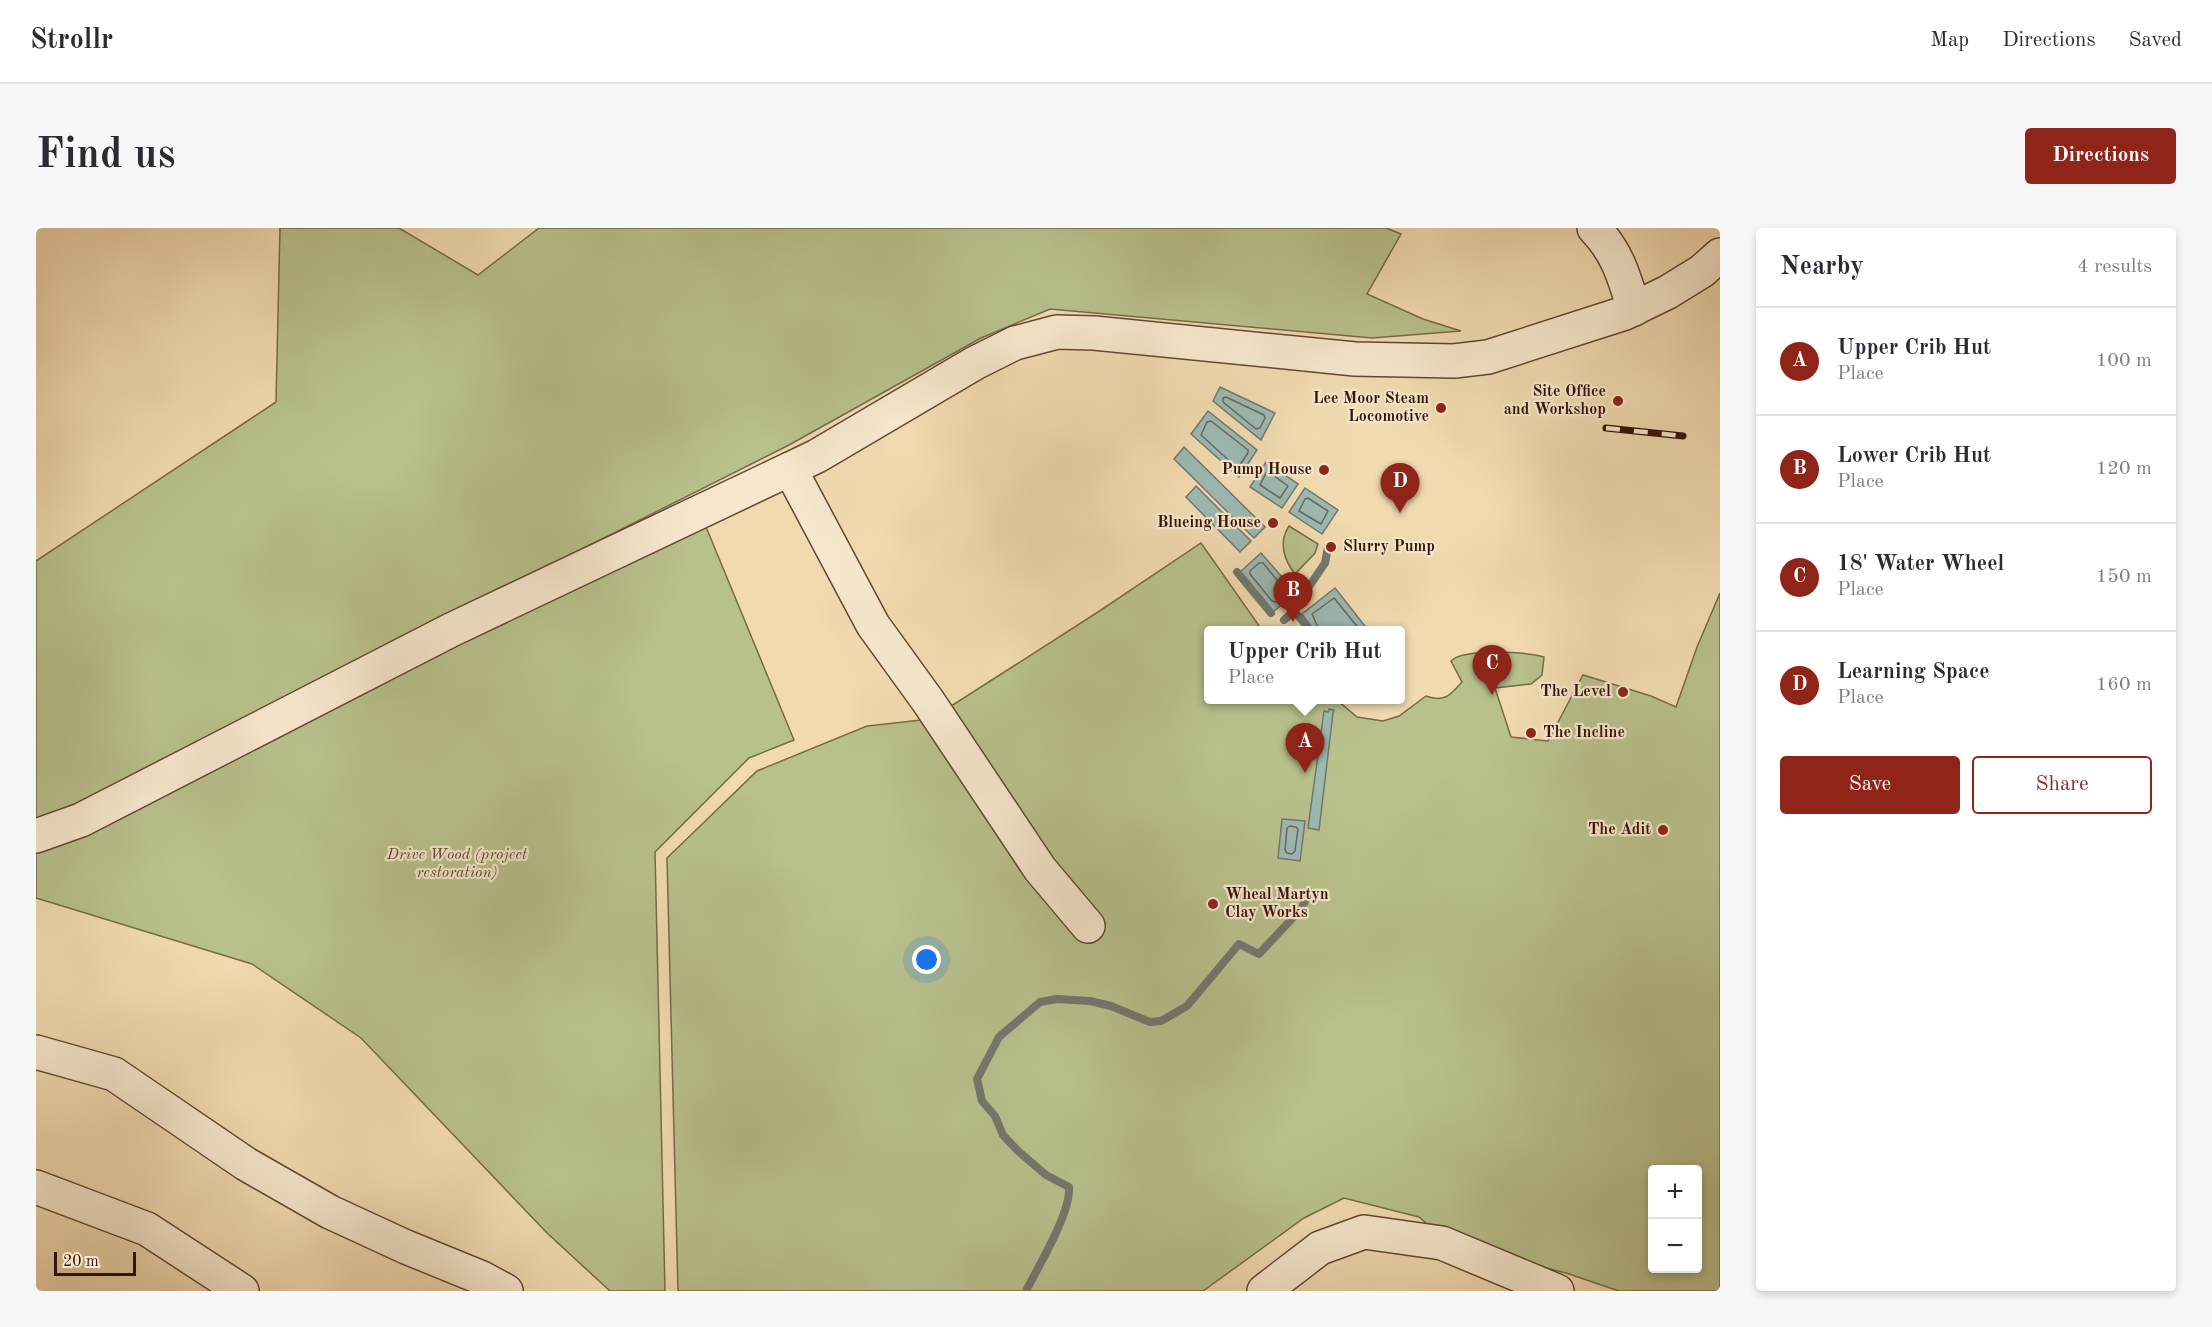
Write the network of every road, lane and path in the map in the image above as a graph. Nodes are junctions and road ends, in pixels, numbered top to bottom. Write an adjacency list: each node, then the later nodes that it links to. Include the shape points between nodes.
1 (1594, 228): 3 (lane, via 1608,243 1622,271)
2 (1720, 255): 3 (lane, via 1702,271)
3 (1634, 309): 4 (lane, via 1488,357 1454,361 1355,359 1057,332 1015,343 975,363)
4 (790, 469): 5 (lane, via 451,630 81,820); 6 (lane, via 873,626 1040,869)
5 (36, 836)
6 (1088, 927)
7 (36, 1052): 10 (lane, via 114,1074 246,1164 330,1212)
8 (36, 1187): 9 (lane, via 147,1229)
9 (242, 1291)
10 (506, 1291)
11 (1264, 1291): 12 (lane, via 1320,1248 1364,1232 1442,1243)
12 (1557, 1291)

